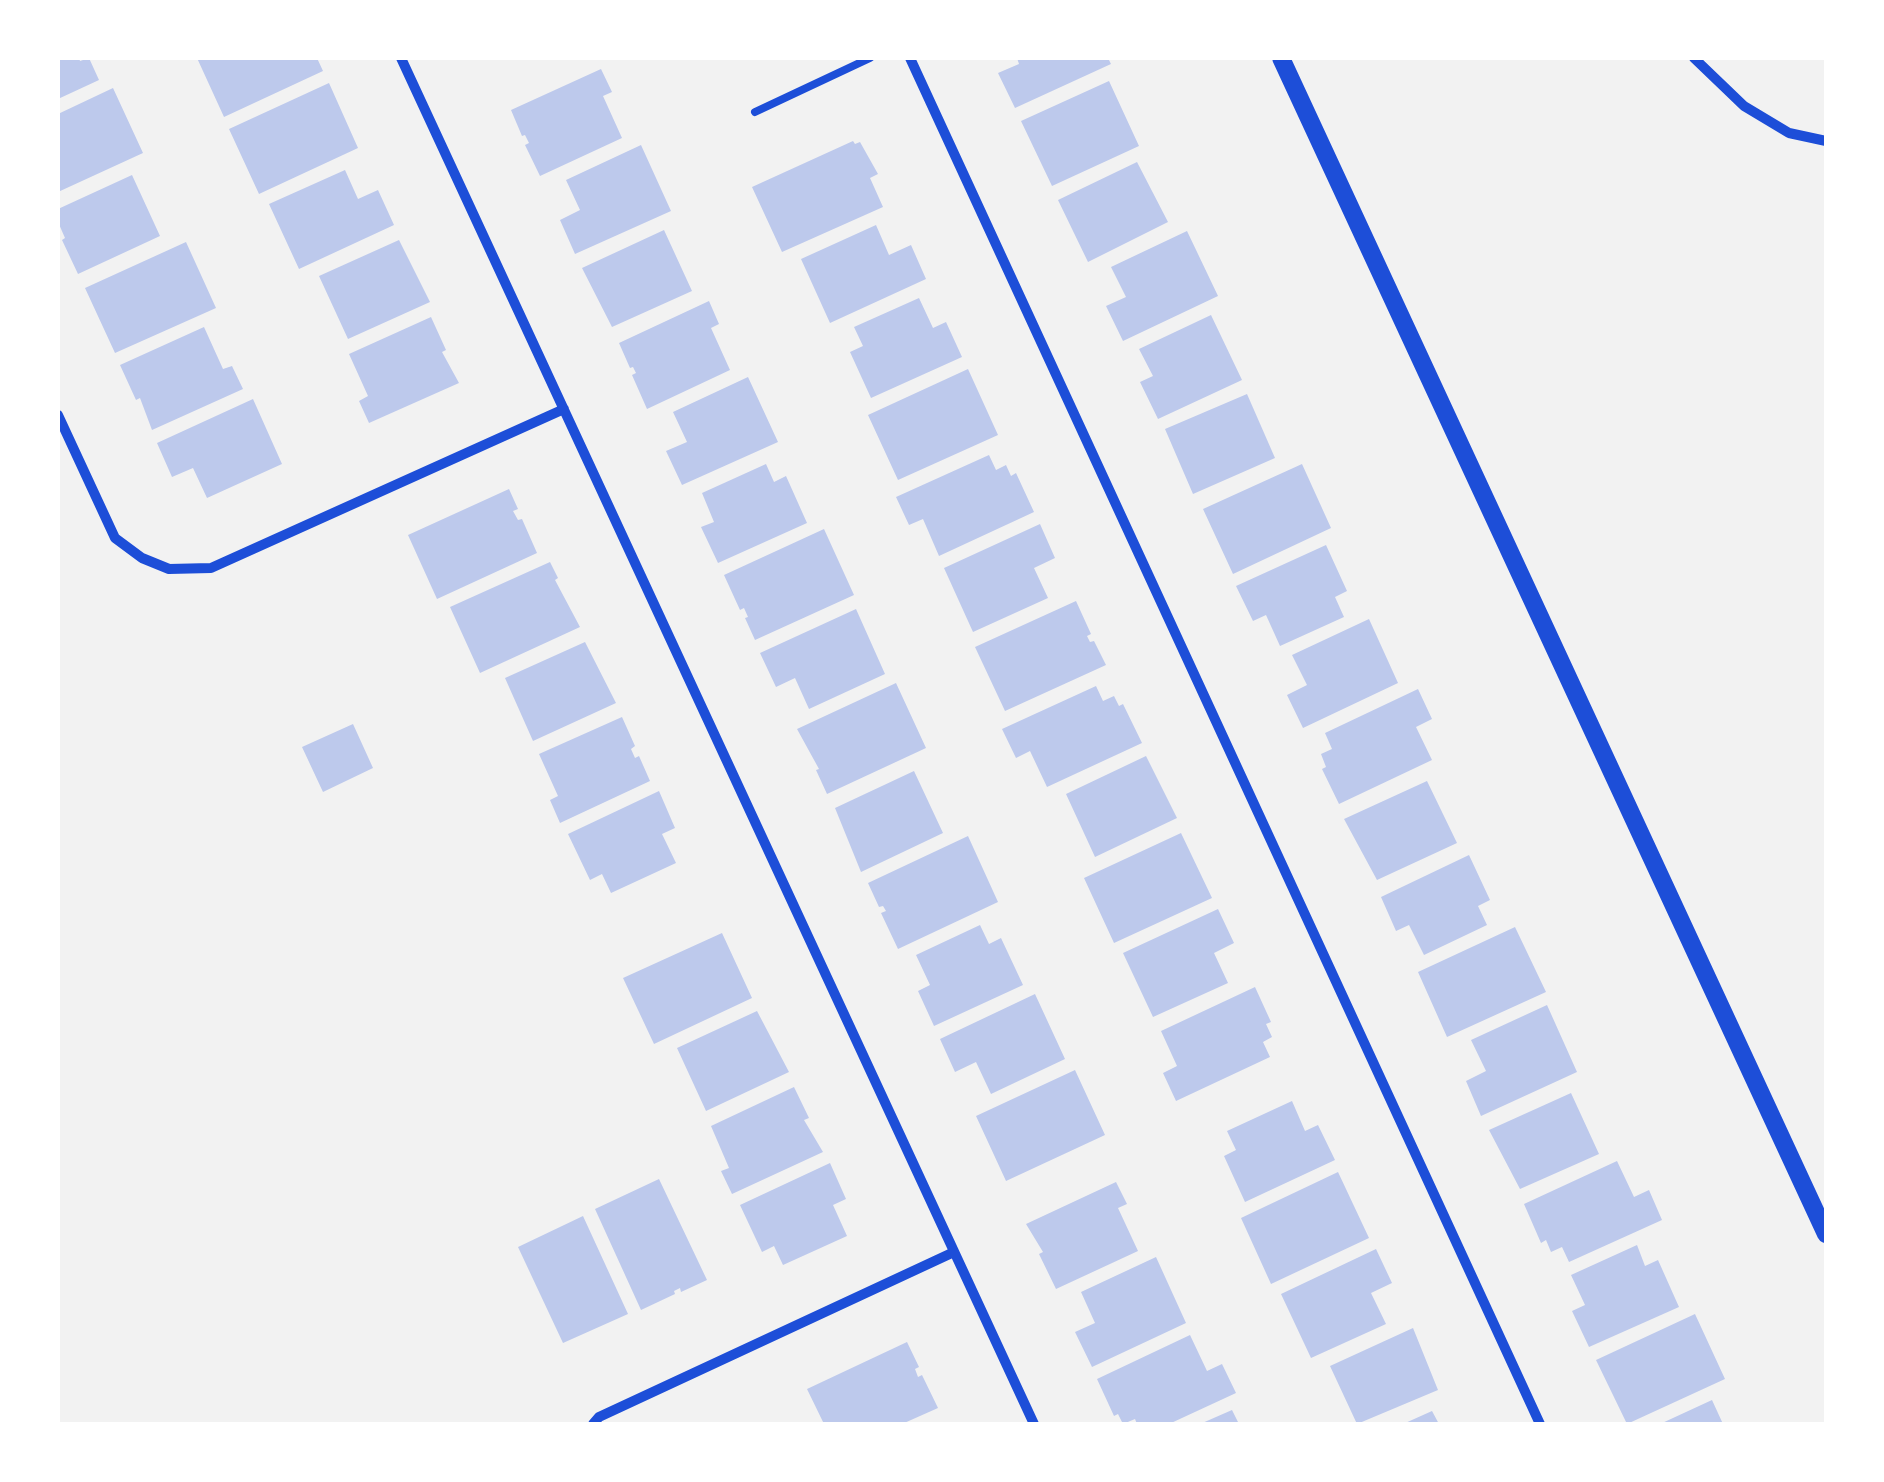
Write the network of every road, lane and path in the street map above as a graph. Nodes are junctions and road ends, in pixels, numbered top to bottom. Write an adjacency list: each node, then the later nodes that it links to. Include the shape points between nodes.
1 (401, 58): 8 (street)
2 (870, 58): 6 (lane)
3 (910, 58): 14 (street)
4 (1280, 58): 10 (street)
5 (1694, 58): 7 (street, via 1744,106 1789,133)
6 (755, 112)
7 (1826, 141)
8 (564, 409): 9 (street, via 211,568 169,569 115,538); 11 (street)
9 (58, 414)
10 (1826, 1234)
11 (954, 1252): 12 (street); 13 (street)
12 (593, 1424)
13 (1034, 1424)
14 (1540, 1424)

